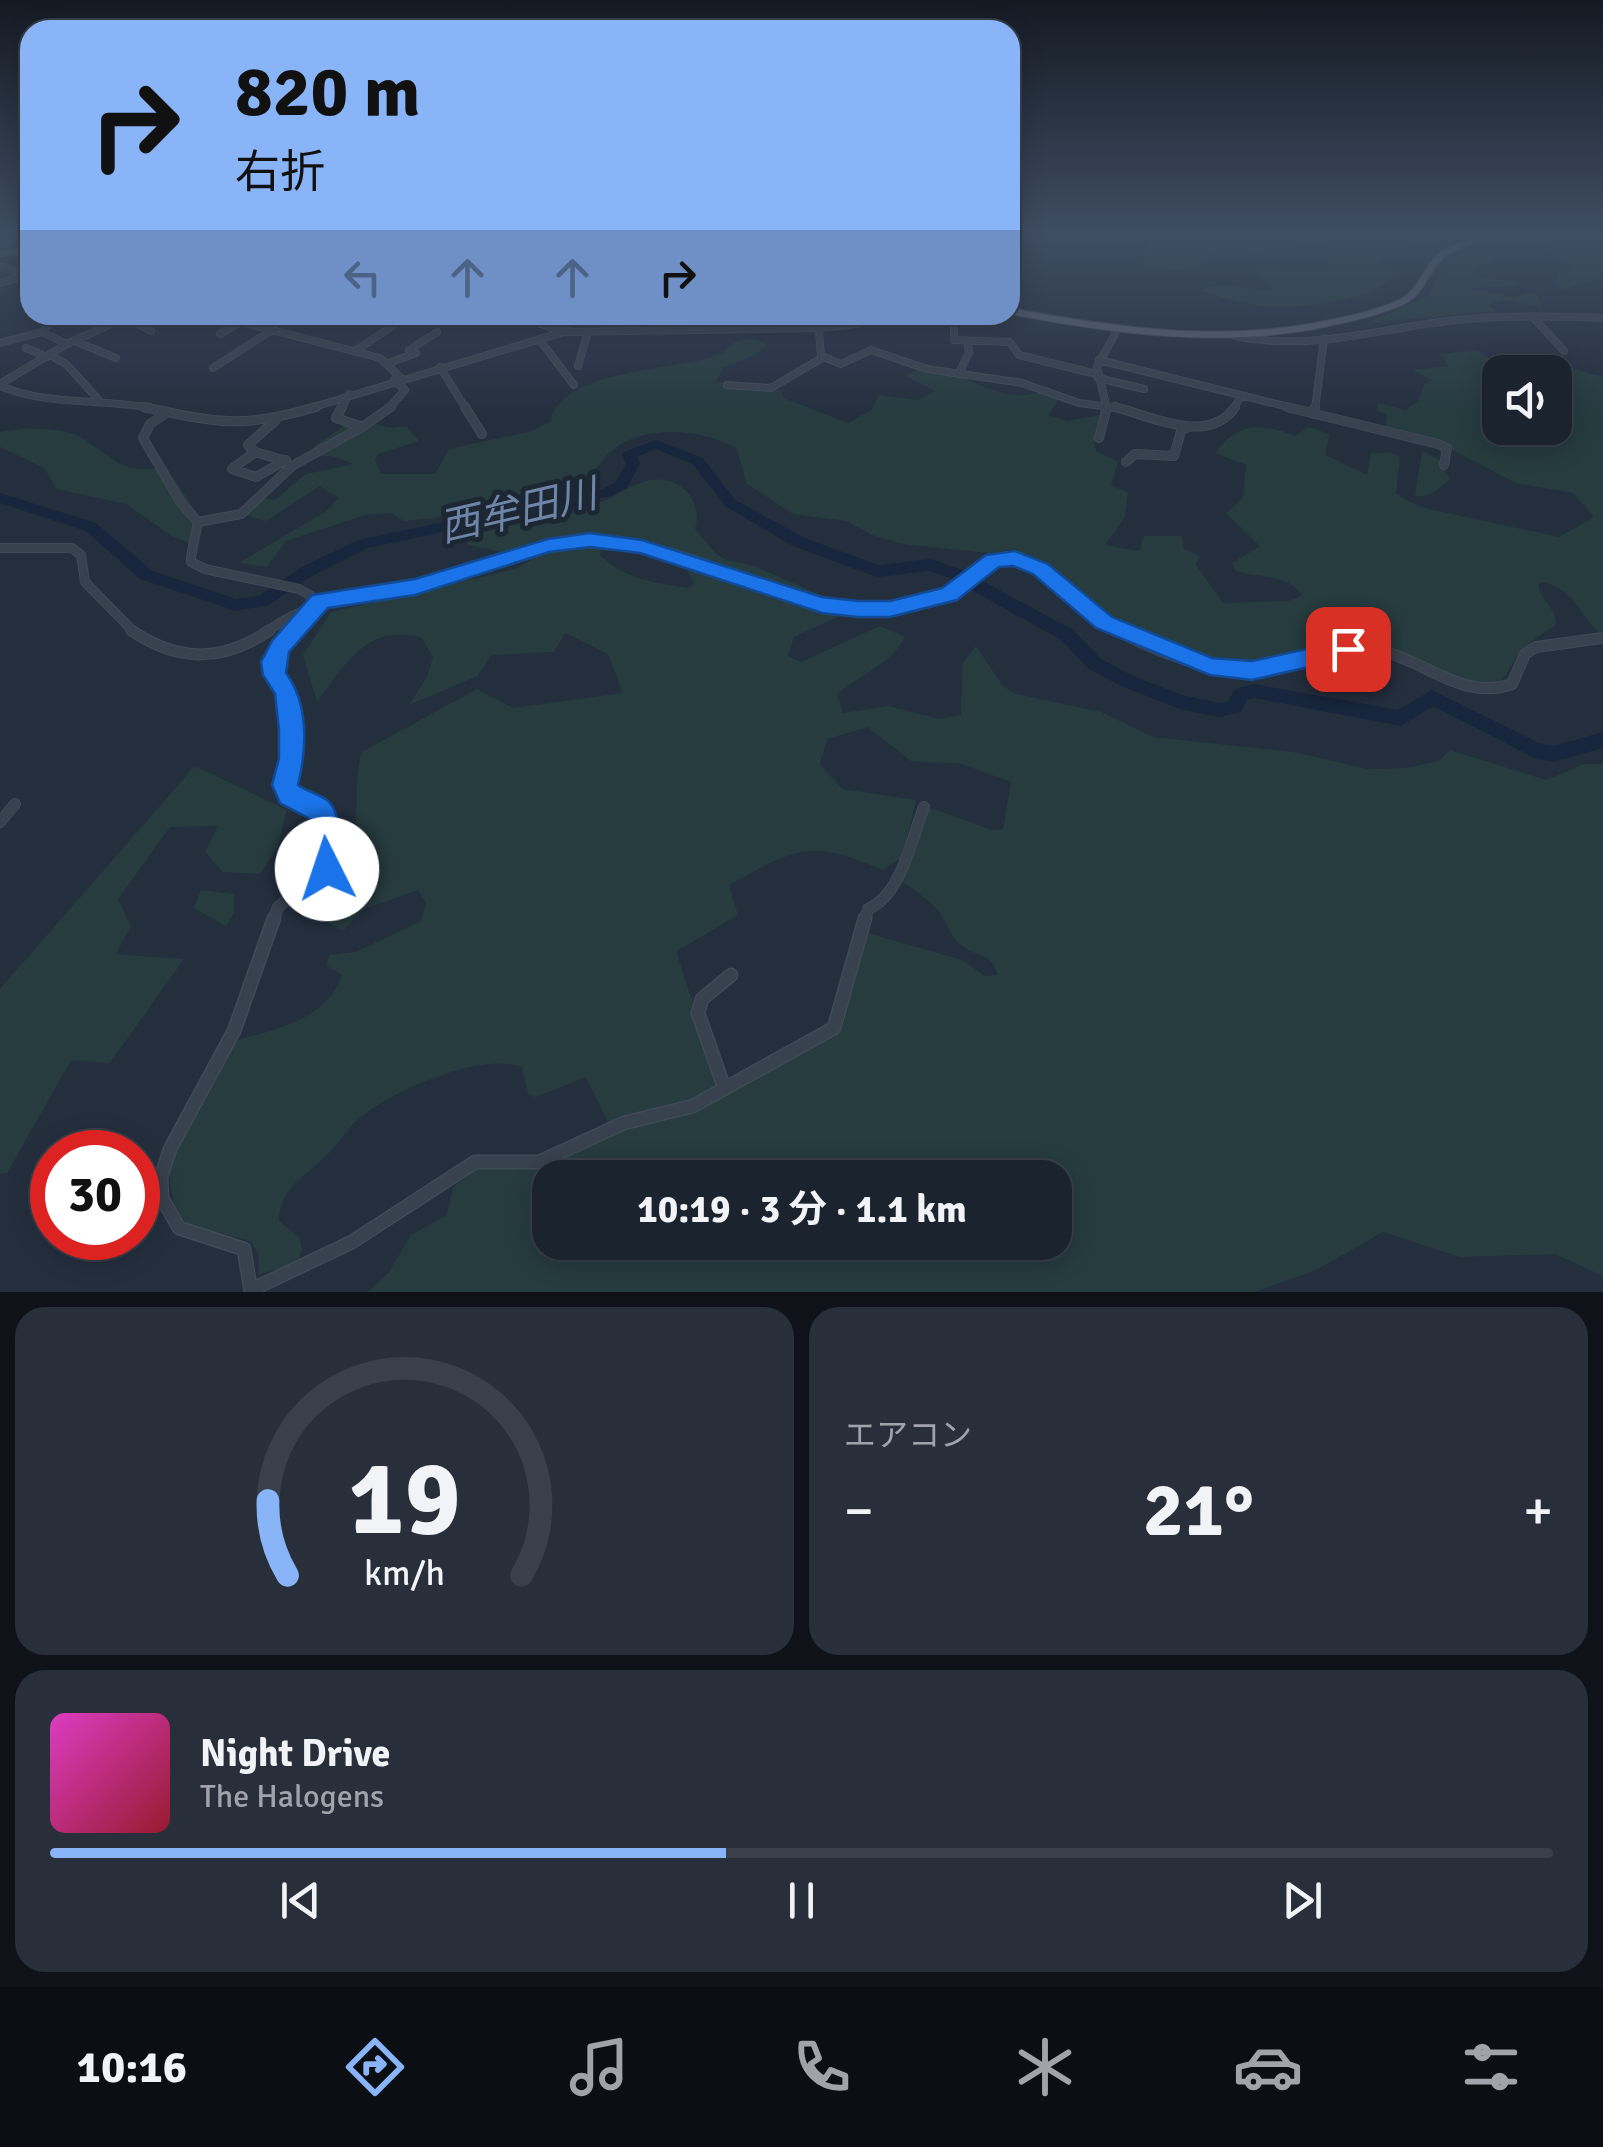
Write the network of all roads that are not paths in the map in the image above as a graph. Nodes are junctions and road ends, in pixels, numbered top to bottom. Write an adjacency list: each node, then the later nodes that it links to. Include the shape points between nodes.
1 (1413, 295): 26 (main road, via 1299,330)
2 (1020, 313): 19 (main road)
3 (1532, 316): 4 (street); 27 (street); 34 (street)
4 (1603, 318)
5 (48, 325): 22 (street)
6 (108, 325): 30 (street)
7 (142, 325): 20 (street)
8 (235, 325): 25 (street)
9 (252, 325): 18 (street)
10 (273, 325): 18 (street)
11 (393, 325): 33 (street)
12 (545, 325): 21 (street)
13 (569, 325): 21 (street)
14 (823, 325): 17 (street)
15 (846, 325): 17 (street)
16 (953, 325): 31 (street, via 952,336)
17 (822, 328): 24 (street); 37 (street)
18 (268, 329): 33 (street); 41 (street)
19 (1118, 330): 26 (main road); 38 (street)
20 (151, 331)
21 (564, 331): 24 (street); 28 (street)
22 (42, 332): 29 (street); 30 (street)
23 (437, 332): 39 (street, via 410,350 416,353)
24 (588, 332): 40 (street)
25 (220, 334)
26 (1235, 336): 27 (street, via 1264,342)
27 (1324, 338): 55 (street)
28 (539, 339): 42 (street); 47 (street)
29 (0, 342)
30 (71, 342): 35 (street); 36 (street)
31 (967, 342): 43 (street); 44 (street, via 1010,342 1019,355)
32 (26, 348): 35 (street)
33 (355, 351): 39 (street)
34 (1564, 351)
35 (49, 356): 46 (street); 52 (street, via 66,364)
36 (116, 358)
37 (822, 358): 43 (street, via 841,364 871,350); 48 (street, via 771,388)
38 (1099, 360): 44 (street); 51 (street)
39 (389, 363): 45 (street)
40 (578, 366)
41 (213, 368)
42 (440, 368): 45 (street); 59 (street)
43 (959, 374): 53 (street)
44 (1097, 376): 49 (street); 53 (street)
45 (398, 379): 50 (street); 57 (street, via 405,390)
46 (0, 385): 52 (street, via 22,397)
47 (574, 385)
48 (728, 385)
49 (1144, 388)
50 (349, 394): 56 (street); 57 (street, via 336,418)
51 (1242, 397): 55 (street); 58 (street, via 1228,417)
52 (98, 399): 54 (street)
53 (1109, 405): 58 (street); 60 (street, via 1109,423)
54 (166, 412): 56 (street, via 243,424); 65 (street, via 143,438 158,455 172,494)
55 (1314, 414): 64 (street, via 1438,444 1447,448)
56 (276, 420): 61 (street, via 248,445)
57 (362, 427): 63 (street)
58 (1188, 427): 62 (street, via 1174,456 1135,454)
59 (482, 434)
60 (1099, 438)
61 (255, 452): 63 (street); 63 (street, via 232,469 250,478)
62 (1126, 462)
63 (289, 463): 65 (street, via 241,514)
64 (1444, 465)
65 (198, 522): 67 (street, via 191,562 220,576)
66 (0, 548): 69 (street, via 72,548 81,555 85,582 132,631 189,655 234,652)
67 (279, 585): 68 (street)
68 (294, 586): 69 (street)
69 (320, 601): 70 (street, via 415,587 548,546 590,540 642,546 822,605 890,609 949,594 997,559 1022,560 1104,622 1230,670 1379,650 1497,690 1512,684 1525,654 1536,647); 76 (street, via 272,662 292,730 285,785 324,817 327,869 278,907 234,1031 185,1115 161,1177 162,1198 179,1228 244,1249)
70 (1603, 638)
71 (15, 804): 73 (street)
72 (924, 807): 75 (street, via 893,888 868,909 838,1024)
73 (0, 822)
74 (730, 975): 75 (street, via 702,1000 698,1013)
75 (724, 1086): 76 (street, via 693,1106 624,1123 539,1162 475,1162 352,1242)
76 (251, 1291)

